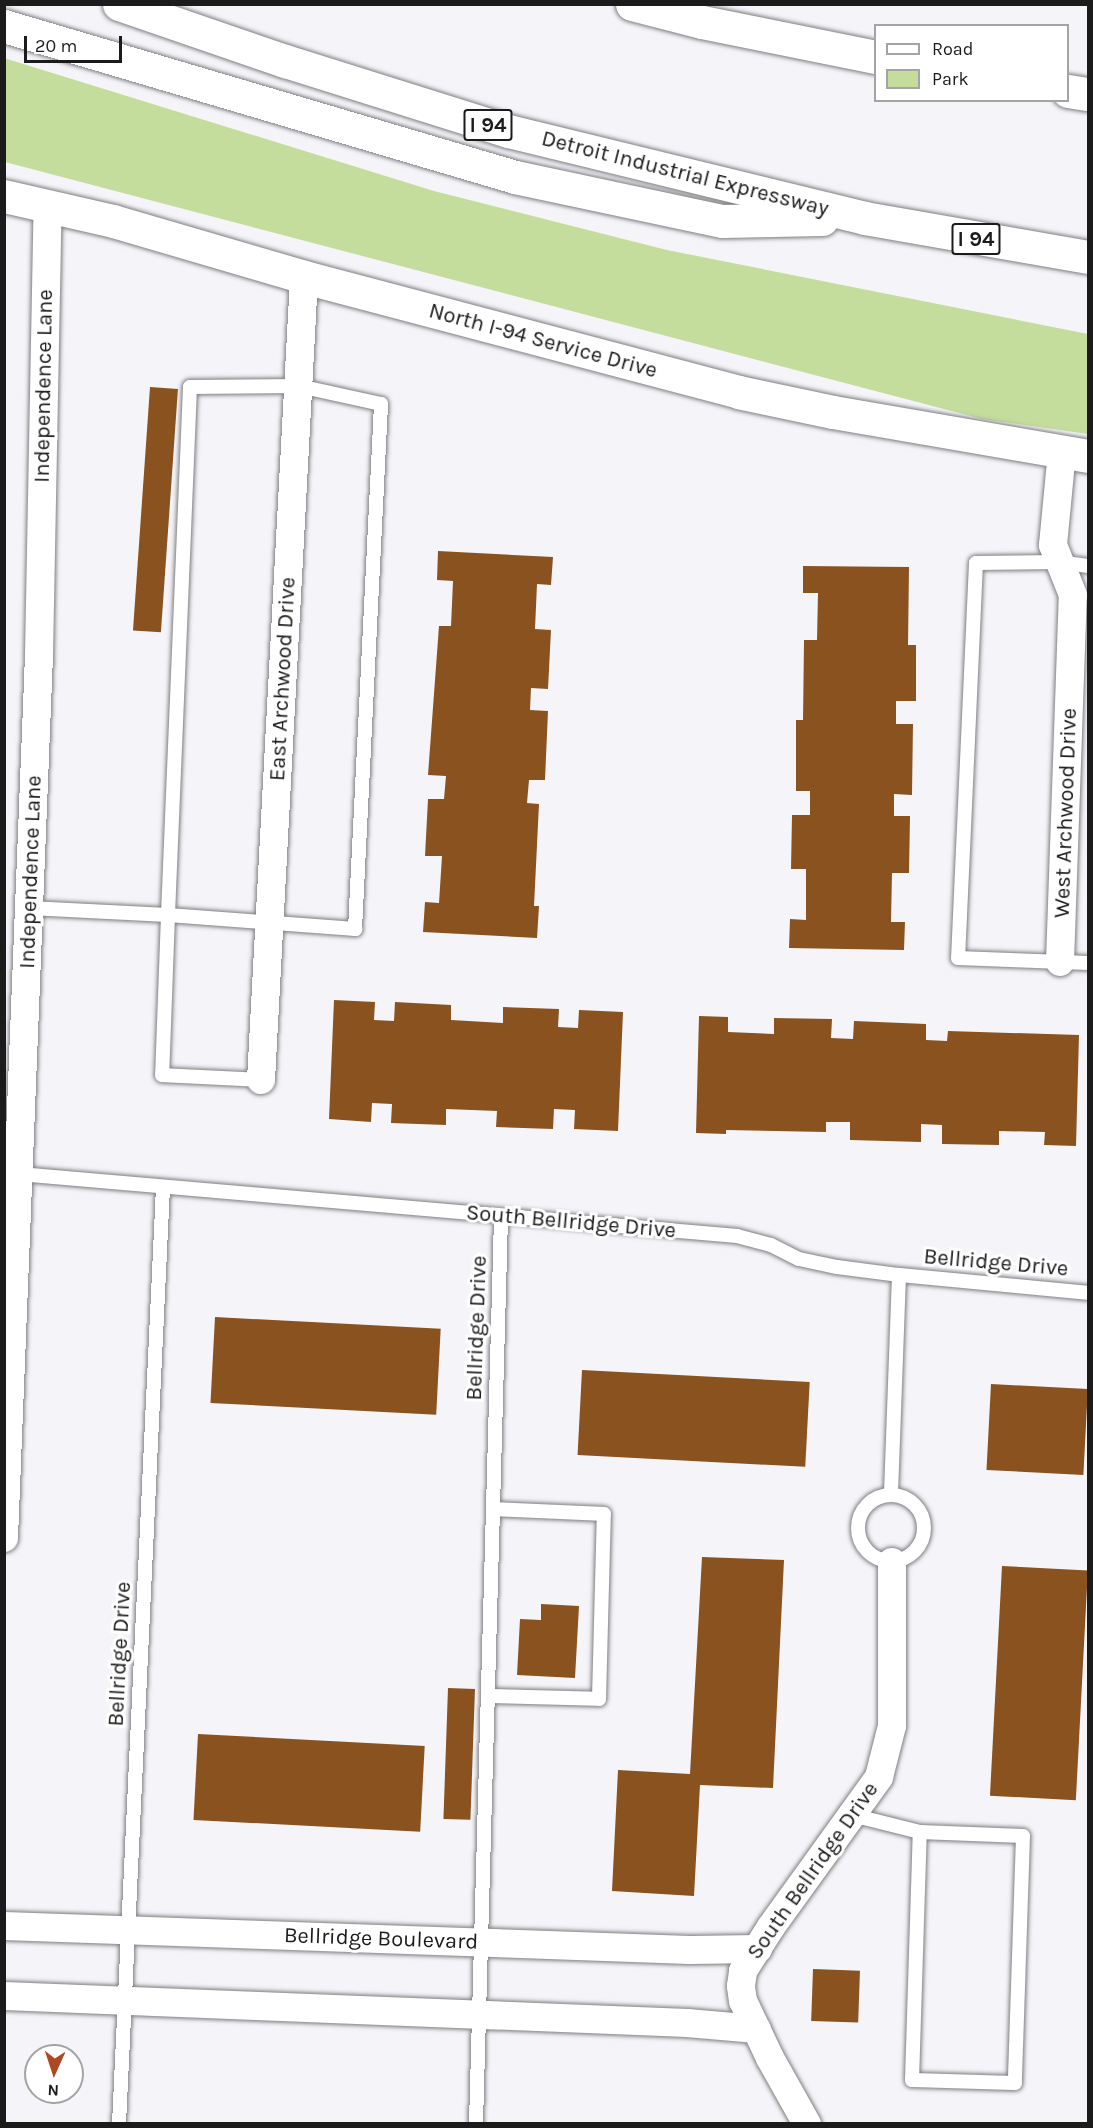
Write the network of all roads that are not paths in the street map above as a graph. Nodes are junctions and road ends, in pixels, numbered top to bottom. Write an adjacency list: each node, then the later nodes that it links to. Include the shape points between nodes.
1 (119, 4): 9 (main road, Detroit Industrial Expressway / I 94, via 508,131)
2 (632, 4): 4 (main road)
3 (4, 26): 9 (main road, via 515,177 722,221)
4 (874, 57)
5 (1069, 91): 6 (main road)
6 (1089, 94)
7 (4, 196): 8 (main road, North I-94 Service Drive)
8 (48, 205): 11 (main road, North I-94 Service Drive); 16 (street, Independence Lane, via 39,655)
9 (865, 218): 10 (main road, Detroit Industrial Expressway / I 94)
10 (1089, 257)
11 (304, 278): 12 (street, East Archwood Drive); 13 (main road, North I-94 Service Drive, via 738,392)
12 (298, 386): 17 (lane, via 189,387); 18 (street, East Archwood Drive); 18 (lane, via 381,404 355,928)
13 (1075, 454): 14 (street, West Archwood Drive, via 1053,545)
14 (1060, 562): 15 (lane); 19 (street, West Archwood Drive, via 1073,595); 19 (lane, via 976,563 958,958)
15 (1089, 566)
16 (29, 908): 17 (lane); 22 (street, Independence Lane)
17 (168, 915): 18 (lane); 21 (lane, via 162,1075)
18 (269, 924): 21 (street, East Archwood Drive)
19 (1060, 962): 20 (lane)
20 (1089, 963)
21 (261, 1080)
22 (19, 1174): 23 (lane, South Bellridge Drive); 29 (street, Independence Lane)
23 (163, 1187): 24 (lane, South Bellridge Drive); 35 (lane, Bellridge Drive)
24 (501, 1217): 25 (lane, South Bellridge Drive, via 737,1236 771,1245 799,1259); 28 (lane, Bellridge Drive)
25 (899, 1275): 26 (lane, Bellridge Drive); 27 (lane)
26 (1089, 1293)
27 (891, 1495): 30 (lane, via 878,1497 867,1505 858,1528 860,1542 868,1552); 30 (lane, via 915,1504 925,1528 916,1552 905,1560)
28 (493, 1509): 31 (lane, Bellridge Drive); 31 (lane, via 604,1515 599,1700)
29 (4, 1538)
30 (892, 1562): 32 (street, South Bellridge Drive, via 891,1726 879,1777)
31 (488, 1696): 36 (lane, Bellridge Drive)
32 (852, 1815): 33 (lane); 37 (street, South Bellridge Drive)
33 (920, 1832): 33 (lane, via 1023,1836 1015,2083 912,2080)
34 (4, 1926): 35 (street, Bellridge Boulevard)
35 (128, 1930): 36 (street, Bellridge Boulevard); 39 (lane, Bellridge Drive)
36 (481, 1942): 37 (street, Bellridge Boulevard); 40 (lane, Bellridge Drive)
37 (758, 1949): 41 (street, South Bellridge Drive, via 743,1971 741,1986)
38 (4, 1996): 39 (street)
39 (125, 2000): 40 (street); 42 (lane, Bellridge Drive)
40 (480, 2015): 41 (street); 43 (lane, Bellridge Drive)
41 (757, 2029): 44 (street)
42 (119, 2124)
43 (476, 2124)
44 (807, 2124)

